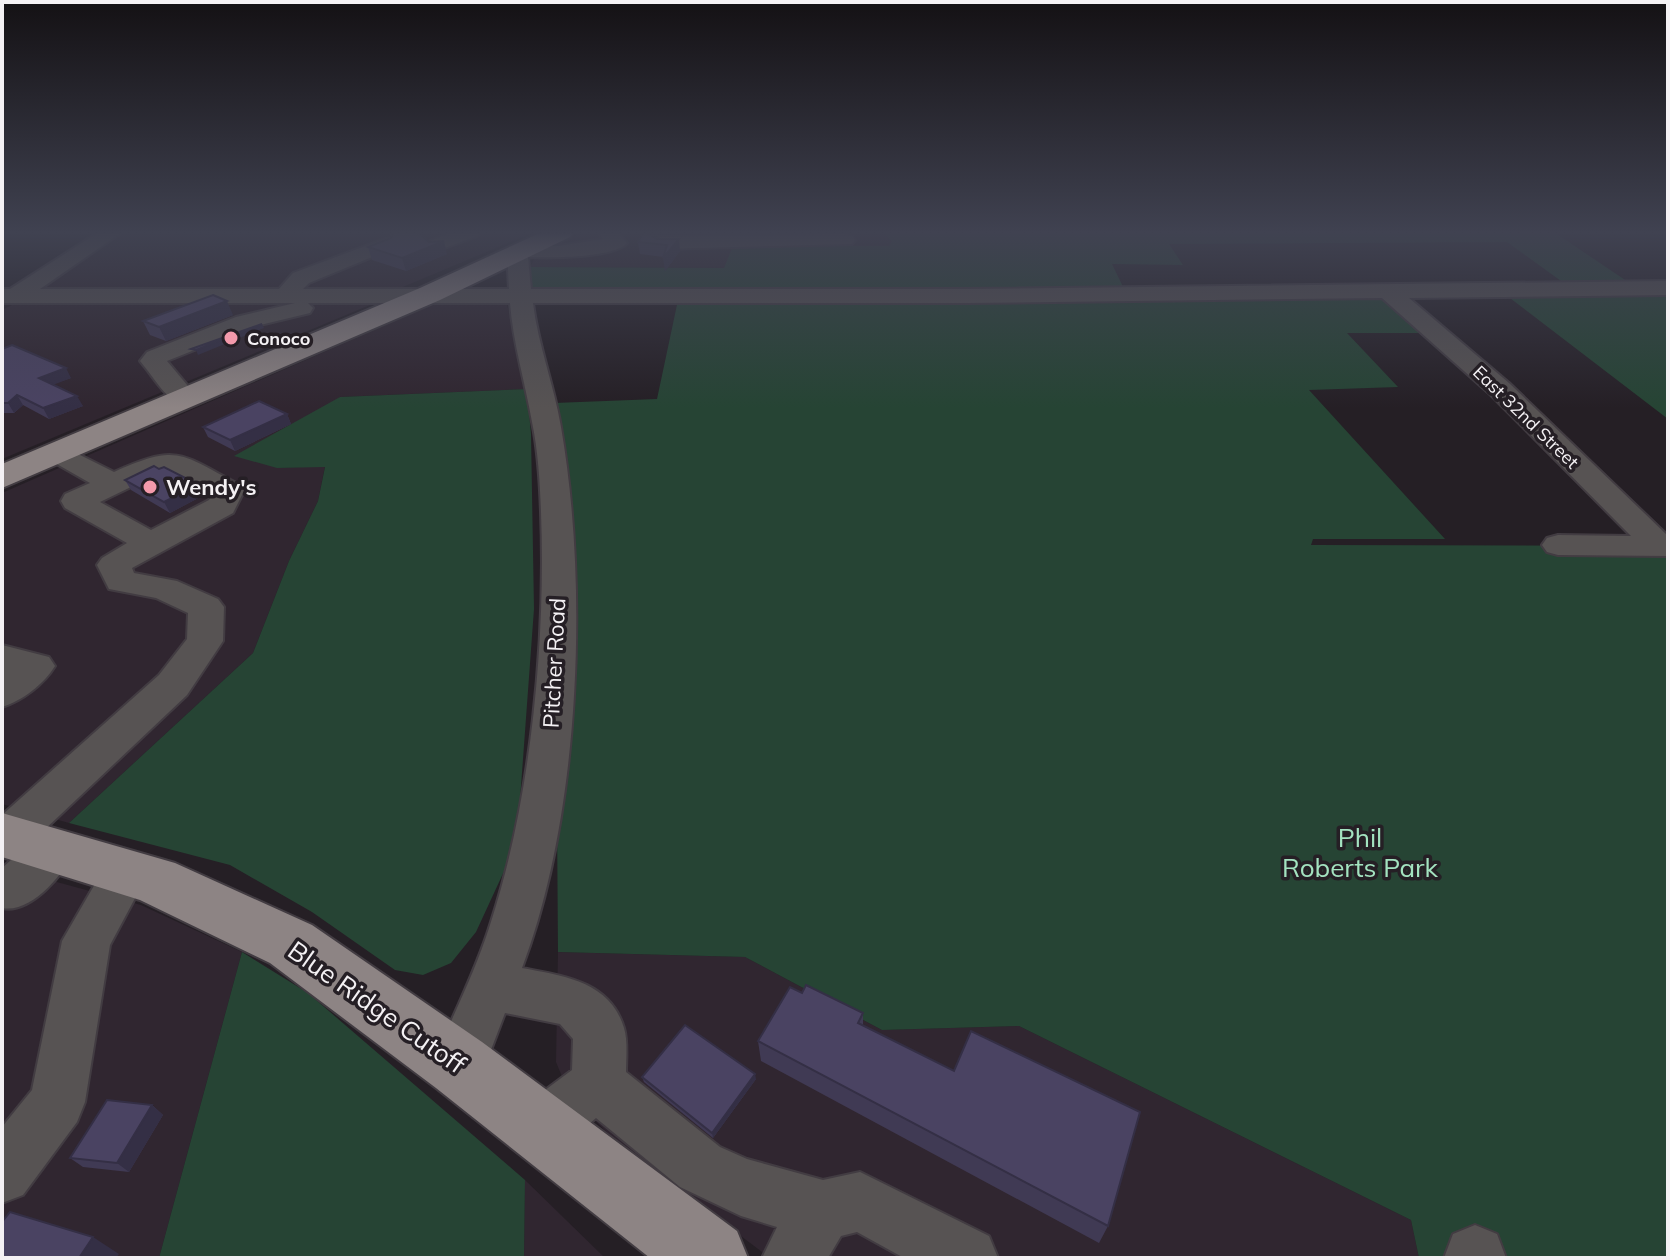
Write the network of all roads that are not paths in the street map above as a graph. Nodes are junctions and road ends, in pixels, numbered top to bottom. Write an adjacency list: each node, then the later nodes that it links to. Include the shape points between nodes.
1 (295, 291): 9 (street)
2 (437, 291): 6 (main road)
3 (524, 291): 7 (street, Pitcher Road)
4 (1473, 291): 5 (street)
5 (1389, 292): 7 (street); 17 (street, East 32nd Street, via 1500,389)
6 (430, 294): 7 (street); 9 (street, via 337,294); 10 (main road)
7 (522, 295): 22 (street, Pitcher Road, via 557,511 553,711 539,820 514,926)
8 (6, 299): 9 (street)
9 (288, 304): 10 (street); 11 (street, via 156,357 153,361)
10 (382, 314): 11 (main road)
11 (185, 398): 12 (main road)
12 (58, 453): 13 (main road); 14 (street)
13 (2, 477)
14 (111, 483): 15 (street, via 76,501); 15 (street, via 173,462 229,491 222,506)
15 (150, 543): 20 (street, via 114,565 121,581 165,589 206,607 205,641 173,685)
16 (1558, 545): 17 (street)
17 (1664, 546)
18 (2, 658): 19 (street, via 36,666)
19 (2, 693)
20 (13, 867): 21 (main road, Blue Ridge Cutoff)
21 (126, 872): 23 (main road, Blue Ridge Cutoff, via 155,880 291,944); 26 (street, via 86,941 57,1102)
22 (490, 986): 23 (street, Pitcher Road); 24 (street, via 574,1002 599,1030)
23 (459, 1065): 25 (main road, Blue Ridge Cutoff)
24 (599, 1085): 25 (street); 27 (street, via 700,1167 741,1187)
25 (541, 1128): 28 (main road, Blue Ridge Cutoff)
26 (2, 1174)
27 (808, 1234): 29 (street, via 860,1202)
28 (710, 1258)
29 (967, 1258)

